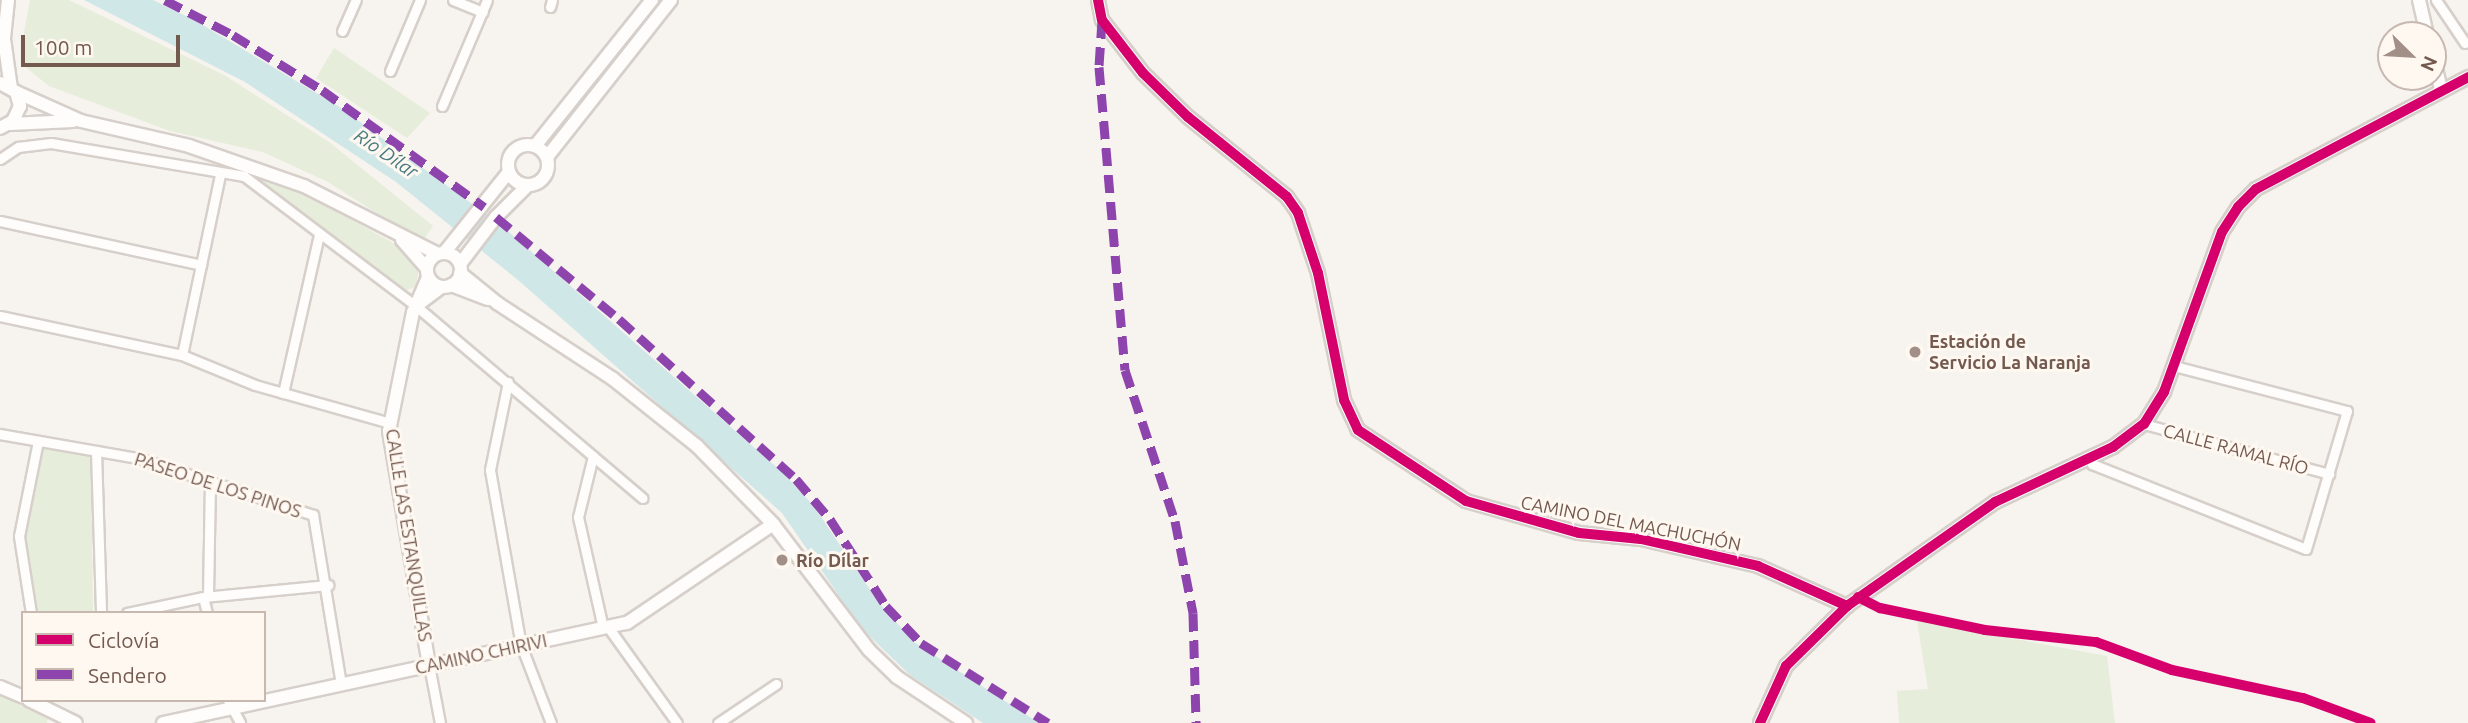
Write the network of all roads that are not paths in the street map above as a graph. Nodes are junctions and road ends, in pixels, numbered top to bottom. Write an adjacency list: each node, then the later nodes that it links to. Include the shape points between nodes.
1 (8, 0): 13 (street); 19 (street, via 4,39)
2 (356, 0): 14 (street)
3 (421, 0): 16 (street)
4 (453, 0): 11 (street)
5 (487, 0): 11 (street)
6 (652, 0): 24 (street)
7 (671, 0): 25 (street)
8 (1098, 0): 58 (street, CAMINO DEL MACHUCHÓN, via 1102,20 1143,73 1198,126 1287,197 1298,213 1318,272 1344,400 1358,430 1466,501 1578,533 1641,539 1758,566)
9 (2419, 0): 12 (street)
10 (2436, 0): 15 (street)
11 (483, 12): 21 (street)
12 (2424, 21)
13 (0, 27)
14 (342, 31)
15 (2465, 43)
16 (390, 71)
17 (2468, 77): 18 (street)
18 (2447, 86)
19 (9, 88): 22 (street); 23 (street, via 19,110)
20 (2437, 91): 42 (street, via 2256,190 2238,206 2222,232)
21 (442, 106)
22 (80, 121): 23 (street); 32 (street, via 189,146 250,166 315,192)
23 (4, 128)
24 (535, 146): 25 (street); 27 (street, via 516,149)
25 (547, 157): 29 (street, via 545,176)
26 (0, 159): 28 (street, via 18,146 51,143)
27 (509, 172): 29 (street); 33 (street, CALLE LAS ESTANQUILLAS, via 461,235)
28 (220, 174): 31 (street, via 244,176); 34 (street)
29 (528, 185): 35 (street, via 474,243)
30 (0, 221): 34 (street)
31 (319, 234): 39 (street); 44 (street)
32 (402, 240): 33 (street); 36 (street)
33 (441, 253): 35 (street); 36 (street, CALLE LAS ESTANQUILLAS)
34 (201, 265): 41 (street)
35 (460, 268): 37 (street); 38 (street)
36 (427, 273): 37 (street); 39 (street, CALLE LAS ESTANQUILLAS)
37 (446, 286): 38 (street); 39 (street)
38 (497, 303): 55 (street, via 672,424)
39 (416, 306): 43 (street); 45 (street, CALLE LAS ESTANQUILLAS)
40 (0, 316): 41 (street)
41 (182, 355): 44 (street)
42 (2174, 366): 46 (street); 52 (street, via 2347,411)
43 (508, 382): 50 (street); 64 (street, via 490,470)
44 (283, 393): 45 (street)
45 (390, 423): 65 (street, CALLE LAS ESTANQUILLAS)
46 (2144, 425): 51 (street); 52 (street, CALLE RAMAL RÍO)
47 (0, 434): 48 (street, PASEO DE LOS PINOS)
48 (38, 440): 49 (street, PASEO DE LOS PINOS); 59 (street, via 19,536)
49 (96, 451): 53 (street, PASEO DE LOS PINOS, via 138,458); 60 (street)
50 (593, 456): 54 (street); 63 (street, via 578,517)
51 (2089, 458): 52 (street, via 2092,464 2306,549); 58 (street, via 1995,502)
52 (2329, 474)
53 (210, 481): 56 (street, PASEO DE LOS PINOS, via 313,515); 57 (street)
54 (642, 498)
55 (773, 524): 63 (street, CAMINO CHIRIVI, via 627,623); 81 (street, via 869,650 897,677)
56 (328, 585): 57 (street); 66 (street)
57 (205, 596): 61 (street); 62 (street)
58 (1847, 606): 82 (street, via 1786,666)
59 (31, 611)
60 (101, 611)
61 (136, 611)
62 (207, 611)
63 (605, 627): 64 (street, CAMINO CHIRIVI); 79 (street)
64 (521, 645): 65 (street, CAMINO CHIRIVI); 78 (street)
65 (429, 665): 66 (street, CAMINO CHIRIVI); 77 (street, CALLE LAS ESTANQUILLAS)
66 (341, 684): 70 (street, CAMINO CHIRIVI)
67 (776, 684): 80 (street)
68 (0, 687): 69 (street)
69 (21, 696)
70 (266, 697)
71 (42, 703): 73 (street)
72 (229, 704): 75 (street, CAMINO CHIRIVI); 76 (street)
73 (56, 718): 74 (street)
74 (76, 723)
75 (163, 723)
76 (240, 723)
77 (440, 723)
78 (551, 723)
79 (677, 723)
80 (718, 723)
81 (966, 723)
82 (1760, 723)

